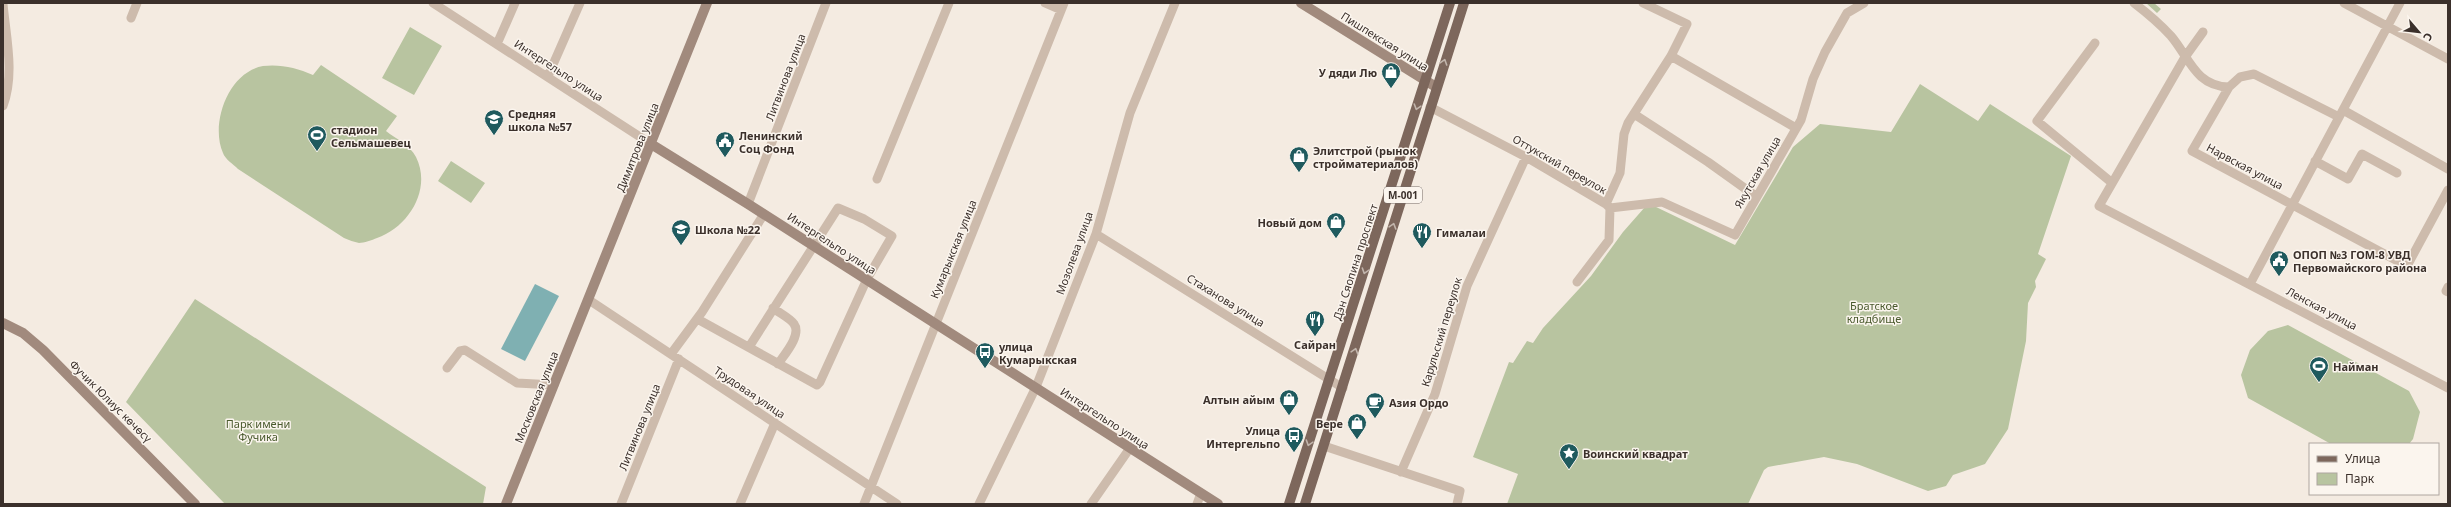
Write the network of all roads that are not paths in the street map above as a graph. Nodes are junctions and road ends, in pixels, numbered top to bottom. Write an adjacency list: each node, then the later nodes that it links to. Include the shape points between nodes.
1 (137, 3): 21 (street)
2 (433, 3): 25 (street, Интергельпо улица)
3 (515, 3): 25 (street)
4 (580, 3): 29 (street)
5 (707, 3): 38 (main road, Димитрова улица)
6 (826, 3): 47 (street, Литвинова улица)
7 (949, 3): 43 (street)
8 (1045, 3): 20 (street)
9 (1175, 3): 51 (street, Мозолева улица, via 1130,113)
10 (1301, 3): 30 (main road, Пишпекская улица)
11 (1450, 3): 30 (main road, Дэн Сяопина проспект / M-001)
12 (1464, 3): 31 (main road, M-001, one-way to 12)
13 (1643, 3): 19 (street, Оттукский переулок)
14 (1864, 3): 37 (street, Якутская улица, via 1847,14 1824,52)
15 (2134, 3): 27 (street, via 2168,33)
16 (2344, 3): 22 (street)
17 (2400, 3): 22 (street)
18 (3, 4): 33 (street, via 9,65 8,86)
19 (1654, 5): 26 (street, Оттукский переулок, via 1687,24)
20 (1062, 7): 62 (street, Кумарыкская улица)
21 (131, 18)
22 (2388, 27): 28 (street); 35 (street)
23 (2203, 32): 27 (street)
24 (2095, 42): 44 (street, via 2037,121)
25 (497, 44): 29 (street, Интергельпо улица)
26 (1671, 56): 36 (street, Оттукский переулок); 37 (street)
27 (2184, 56): 32 (street, via 2190,66 2210,83); 44 (street)
28 (2448, 59)
29 (548, 76): 38 (street, Интергельпо улица)
30 (1426, 81): 31 (main road, Пишпекская улица); 67 (main road, Дэн Сяопина проспект / M-001, one-way to 67)
31 (1436, 87): 34 (main road, M-001)
32 (2228, 87): 35 (street, Нарвская улица, via 2240,77 2254,74); 48 (street, Нарвская улица, via 2192,151)
33 (3, 106)
34 (1430, 107): 39 (street, Оттукский переулок); 70 (main road, M-001, one-way to 34)
35 (2341, 113): 40 (street); 41 (street, Нарвская улица)
36 (1634, 114): 46 (street); 49 (street, Оттукский переулок, via 1624,134 1620,173)
37 (1796, 128): 46 (street, Якутская улица)
38 (651, 144): 47 (main road, Интергельпо улица); 58 (main road, Димитрова улица)
39 (1526, 156): 49 (street, Оттукский переулок); 75 (street, Карульский переулок, via 1467,286 1435,394)
40 (2315, 161): 42 (street, via 2348,179 2362,154); 48 (street)
41 (2448, 169)
42 (2397, 173)
43 (877, 179)
44 (2111, 182): 55 (street, Ленская улица, via 2099,206)
45 (2448, 190): 48 (street, Нарвская улица, via 2407,266)
46 (1757, 197): 49 (street, Якутская улица, via 1735,235 1662,202)
47 (748, 204): 50 (main road, Интергельпо улица)
48 (2292, 205): 55 (street)
49 (1608, 206): 54 (street, via 1609,240)
50 (764, 214): 52 (main road, Интергельпо улица); 64 (street, Литвинова улица)
51 (1096, 234): 67 (street, Стаханова улица); 69 (street, Мозолева улица)
52 (813, 246): 53 (main road, Интергельпо улица); 53 (street, via 838,208 864,218 892,236); 59 (street)
53 (867, 279): 62 (main road, Интергельпо улица); 65 (street, via 820,382 812,384)
54 (1577, 282)
55 (2250, 284): 71 (street, Ленская улица)
56 (2448, 287): 57 (street)
57 (2448, 292)
58 (589, 300): 64 (street, Трудовая улица); 68 (main road, Московская улица)
59 (773, 308): 63 (street); 65 (street, via 794,324 796,330)
60 (701, 321): 63 (street)
61 (3, 323): 78 (main road, Фучик Юлиус көчөсү, via 23,333 43,350)
62 (936, 324): 69 (main road, Интергельпо улица); 76 (street, Кумарыкская улица)
63 (749, 347): 65 (street)
64 (675, 357): 72 (street, Трудовая улица); 80 (street, Литвинова улица)
65 (778, 364)
66 (447, 368): 68 (street, via 460,352 465,350 517,383)
67 (1330, 379): 70 (street, Стаханова улица); 88 (main road, Дэн Сяопина проспект / M-001, one-way to 88)
68 (554, 385): 79 (main road, Московская улица)
69 (1036, 387): 74 (main road, Интергельпо улица); 84 (street, Мозолева улица)
70 (1343, 388): 73 (main road, M-001)
71 (2448, 388)
72 (775, 423): 76 (street, Трудовая улица); 81 (street)
73 (1324, 446): 75 (street); 89 (main road, M-001)
74 (1130, 448): 77 (main road, Интергельпо улица); 85 (street)
75 (1401, 472): 90 (street, via 1460,491)
76 (871, 487): 82 (street, Кумарыкская улица); 83 (street, Трудовая улица)
77 (1201, 493): 86 (street); 87 (main road, Интергельпо улица)
78 (195, 504)
79 (506, 504)
80 (621, 504)
81 (740, 504)
82 (864, 504)
83 (897, 504)
84 (979, 504)
85 (1091, 504)
86 (1198, 504)
87 (1218, 504)
88 (1289, 504)
89 (1305, 504)
90 (1457, 504)

